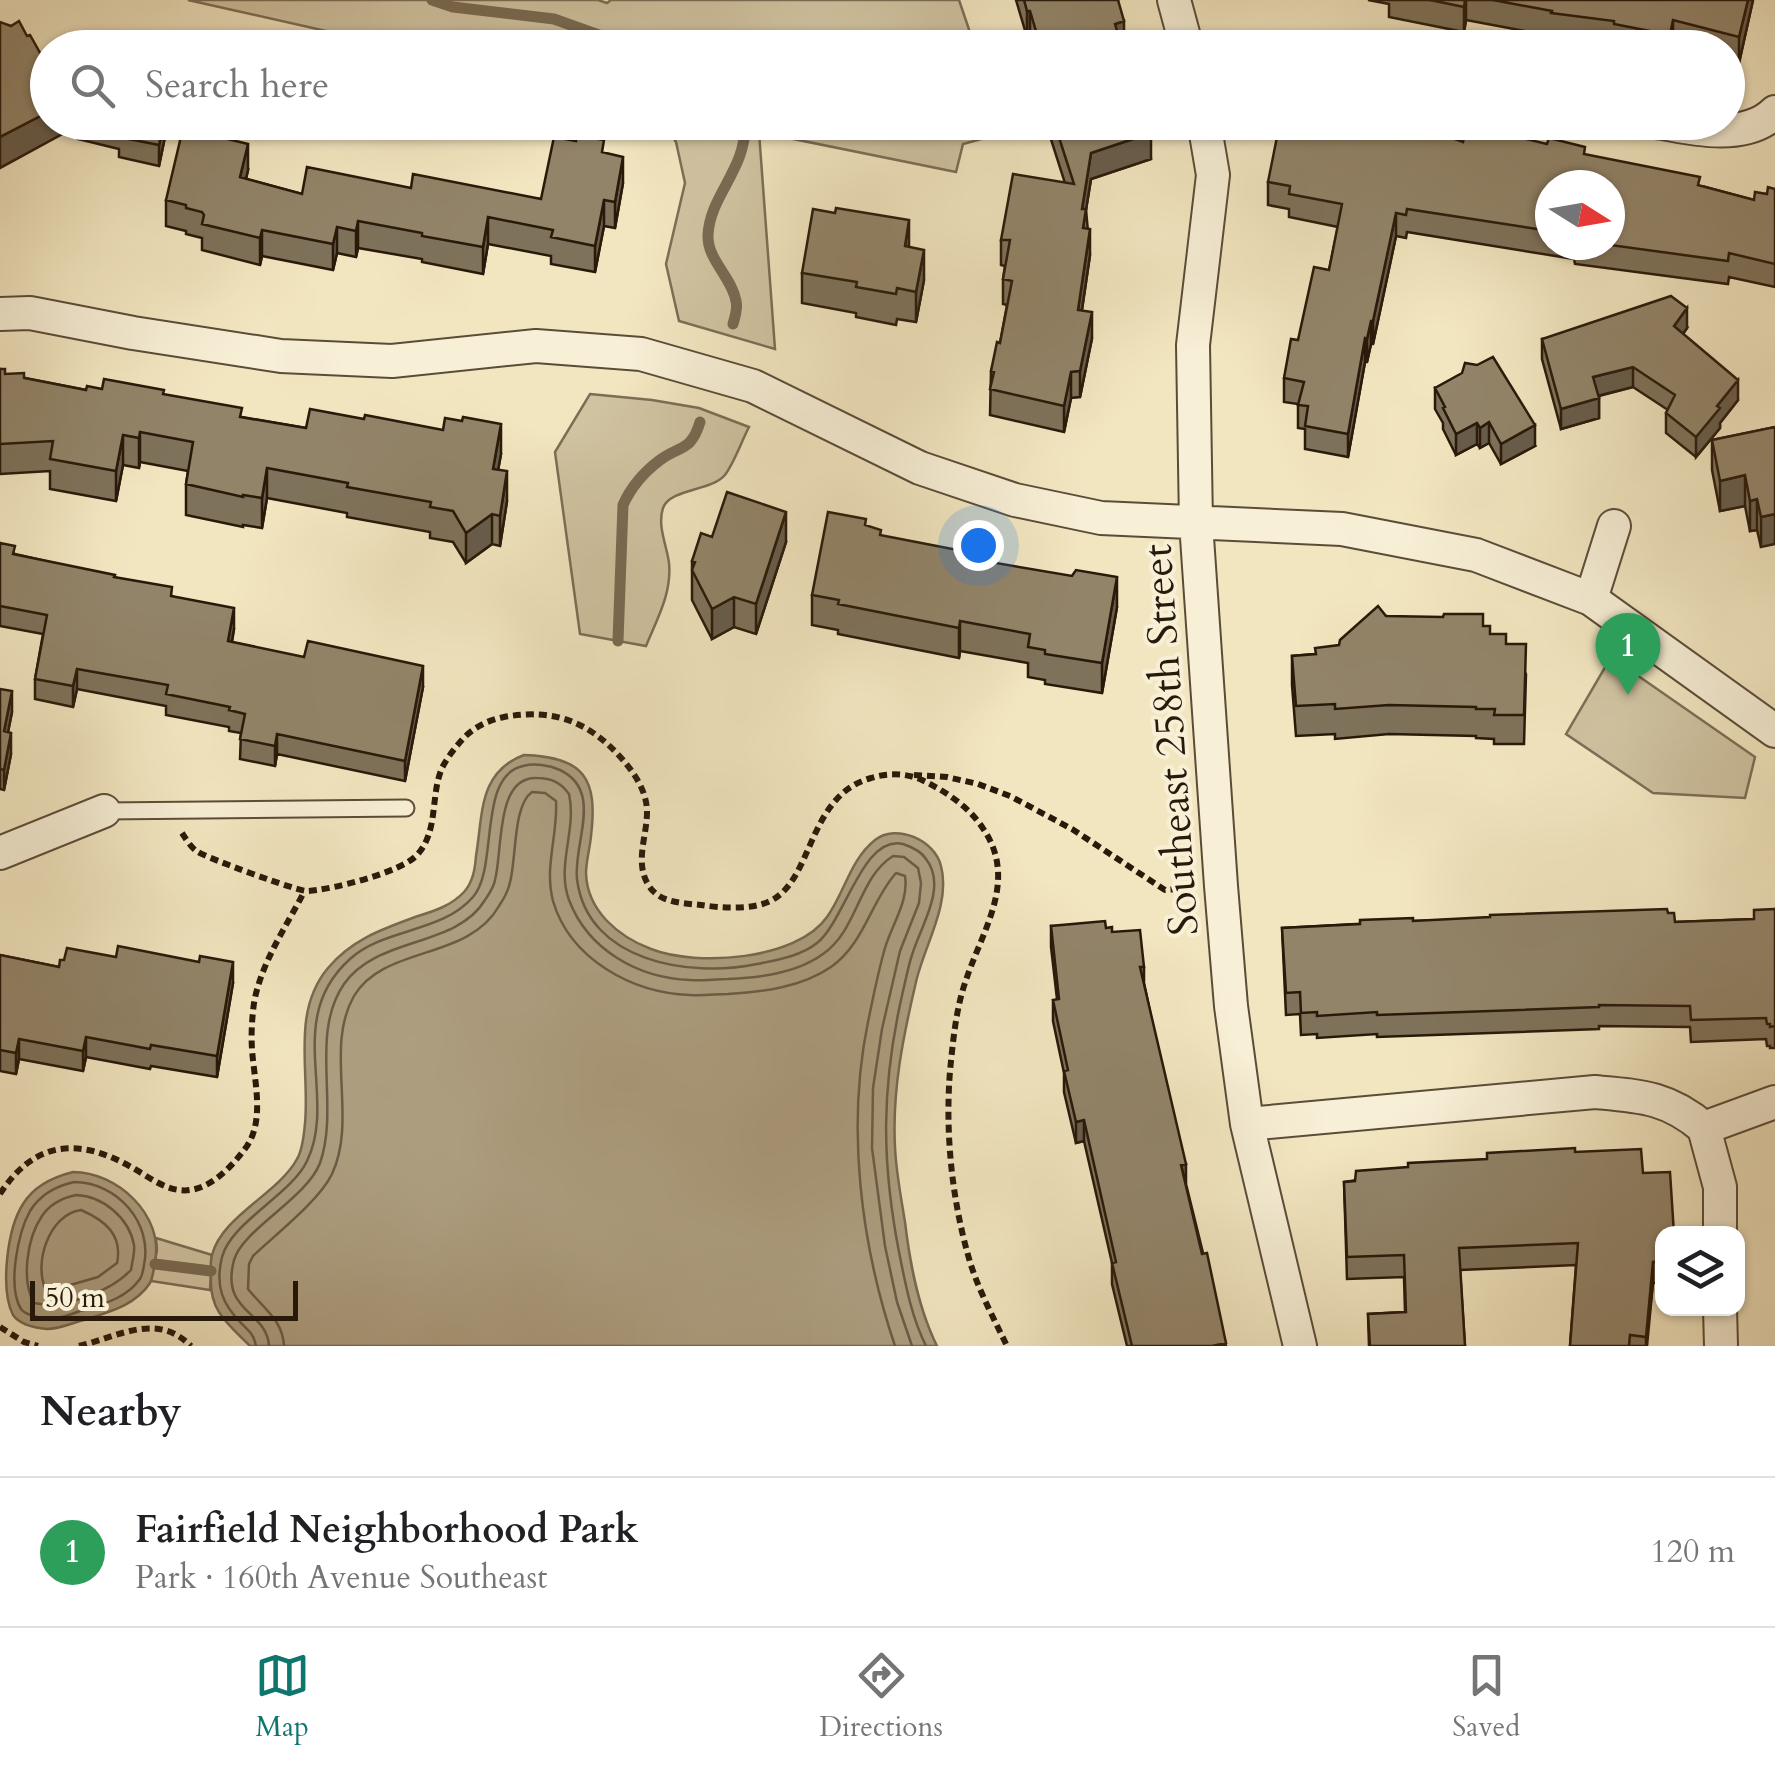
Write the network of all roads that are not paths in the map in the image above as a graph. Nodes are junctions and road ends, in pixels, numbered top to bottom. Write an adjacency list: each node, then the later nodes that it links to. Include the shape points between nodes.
1 (1174, 0): 2 (street)
2 (1182, 30)
3 (1775, 112): 4 (street)
4 (1745, 128)
5 (1207, 140): 7 (street, Southeast 258th Street, via 1214,175 1193,344)
6 (0, 314): 7 (street, via 30,313 281,356 392,361 536,346 641,354 753,386 920,468 1015,500 1101,518)
7 (1196, 523): 9 (street, via 1342,529 1392,538 1476,555); 15 (street, Southeast 258th Street, via 1220,886)
8 (1614, 526): 9 (street)
9 (1591, 599): 10 (street)
10 (1775, 732)
11 (406, 808): 12 (lane)
12 (104, 811): 13 (street)
13 (0, 853)
14 (1775, 1102): 16 (street)
15 (1247, 1124): 16 (street, via 1595,1092 1667,1103); 19 (street, Southeast 258th Street)
16 (1704, 1128): 17 (street, via 1720,1188)
17 (1720, 1226)
18 (1720, 1316): 20 (street)
19 (1300, 1346)
20 (1720, 1346)

